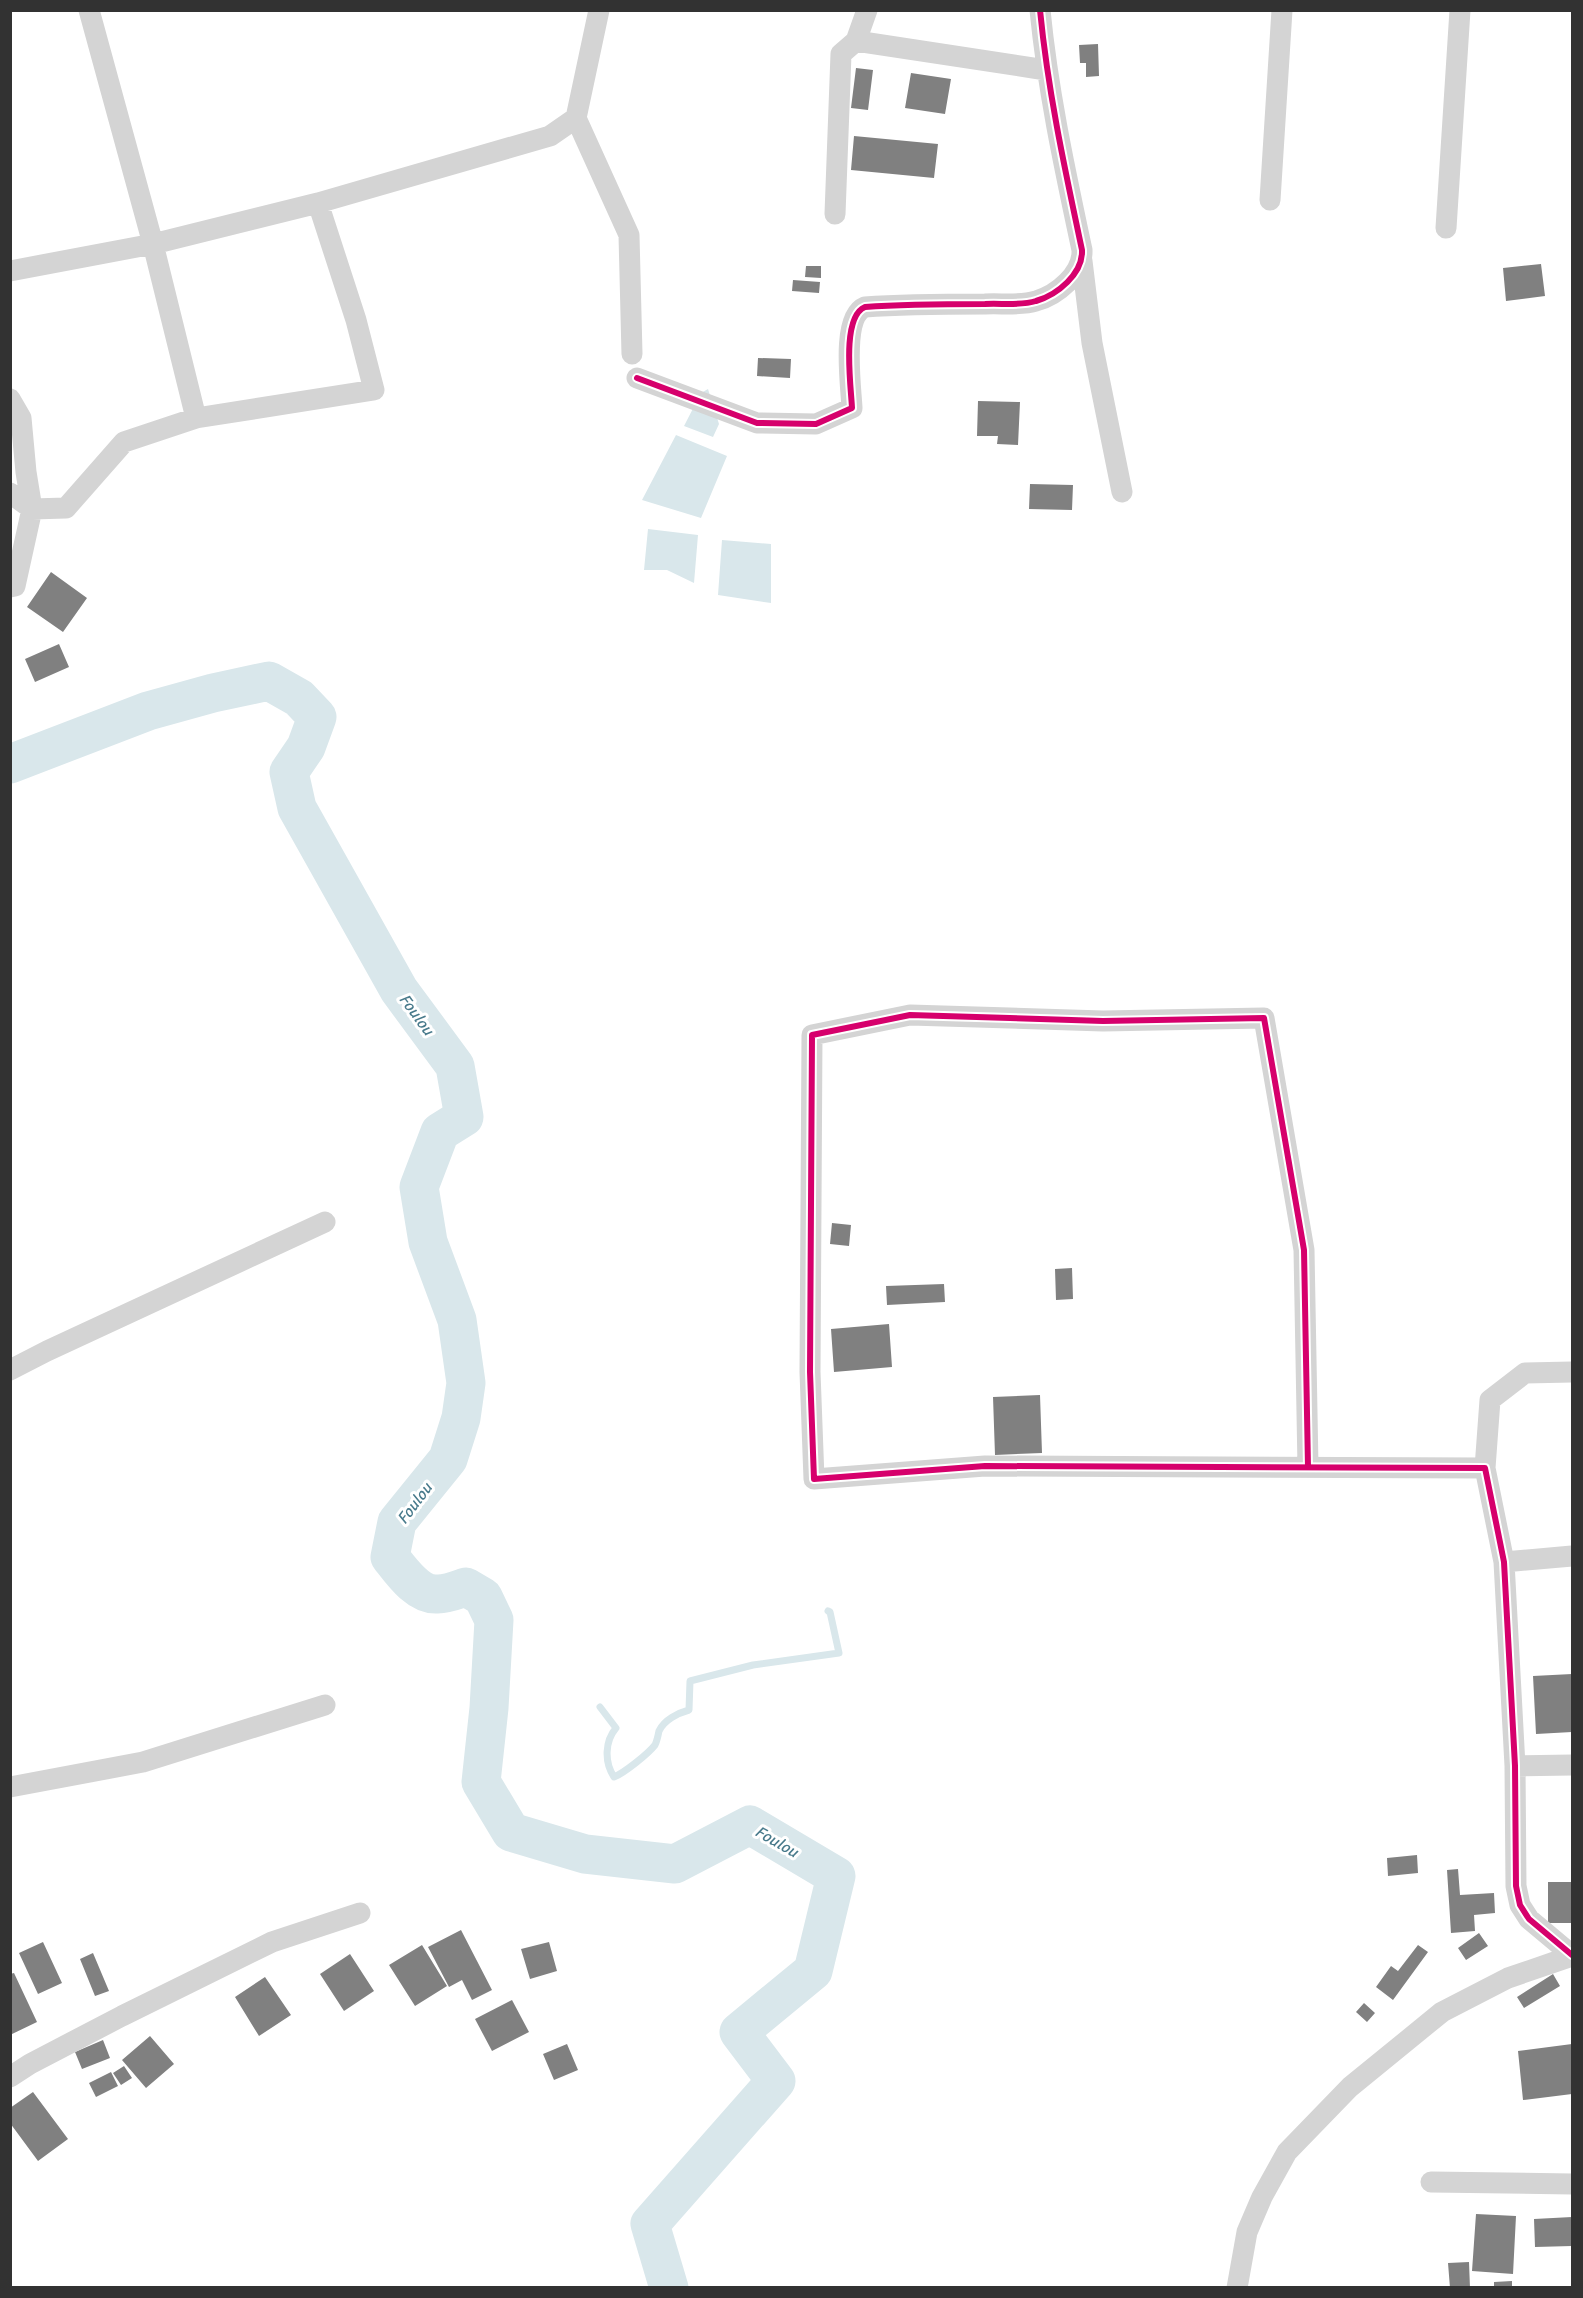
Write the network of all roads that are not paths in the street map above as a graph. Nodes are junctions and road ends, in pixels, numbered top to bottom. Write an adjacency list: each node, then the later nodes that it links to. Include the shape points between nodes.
1 (89, 10): 14 (street)
2 (599, 10): 9 (street)
3 (867, 10): 7 (street)
4 (1040, 10): 8 (street)
5 (1282, 10): 10 (street)
6 (1460, 10): 13 (street)
7 (856, 41): 8 (street); 12 (street, via 841,54)
8 (1046, 70): 15 (street)
9 (576, 118): 11 (street, via 550,136); 17 (street, via 628,235)
10 (1270, 200)
11 (318, 203): 14 (street); 20 (street, via 374,390)
12 (835, 214)
13 (1446, 228)
14 (153, 244): 16 (street); 20 (street)
15 (1082, 261): 18 (street, via 1066,285 1036,301 859,309 848,357 852,408 816,424 758,423); 21 (street, via 1092,343)
16 (10, 271)
17 (632, 354)
18 (637, 378)
19 (10, 399): 23 (street, via 21,418)
20 (196, 418): 23 (street, via 124,442 66,508)
21 (1122, 492)
22 (10, 493): 23 (street)
23 (32, 509): 24 (street, via 15,586)
24 (10, 587)
25 (325, 1222): 26 (street)
26 (10, 1370)
27 (1572, 1372): 29 (street, via 1525,1373 1490,1401)
28 (1308, 1467): 28 (street, via 985,1466 814,1479 810,1372 812,1035 910,1015 1103,1021 1264,1018 1304,1250); 29 (street)
29 (1485, 1468): 31 (street)
30 (1572, 1556): 31 (street)
31 (1504, 1562): 34 (street)
32 (326, 1706): 35 (street, via 143,1762)
33 (1572, 1765): 34 (street)
34 (1515, 1766): 37 (street, via 1516,1886 1520,1905 1528,1919)
35 (10, 1786)
36 (360, 1913): 38 (street, via 272,1942)
37 (1572, 1955): 41 (street, via 1508,1978 1442,2012 1350,2087 1287,2152 1262,2196 1246,2232)
38 (10, 2077)
39 (1431, 2182): 40 (street)
40 (1572, 2184)
41 (1237, 2288)

